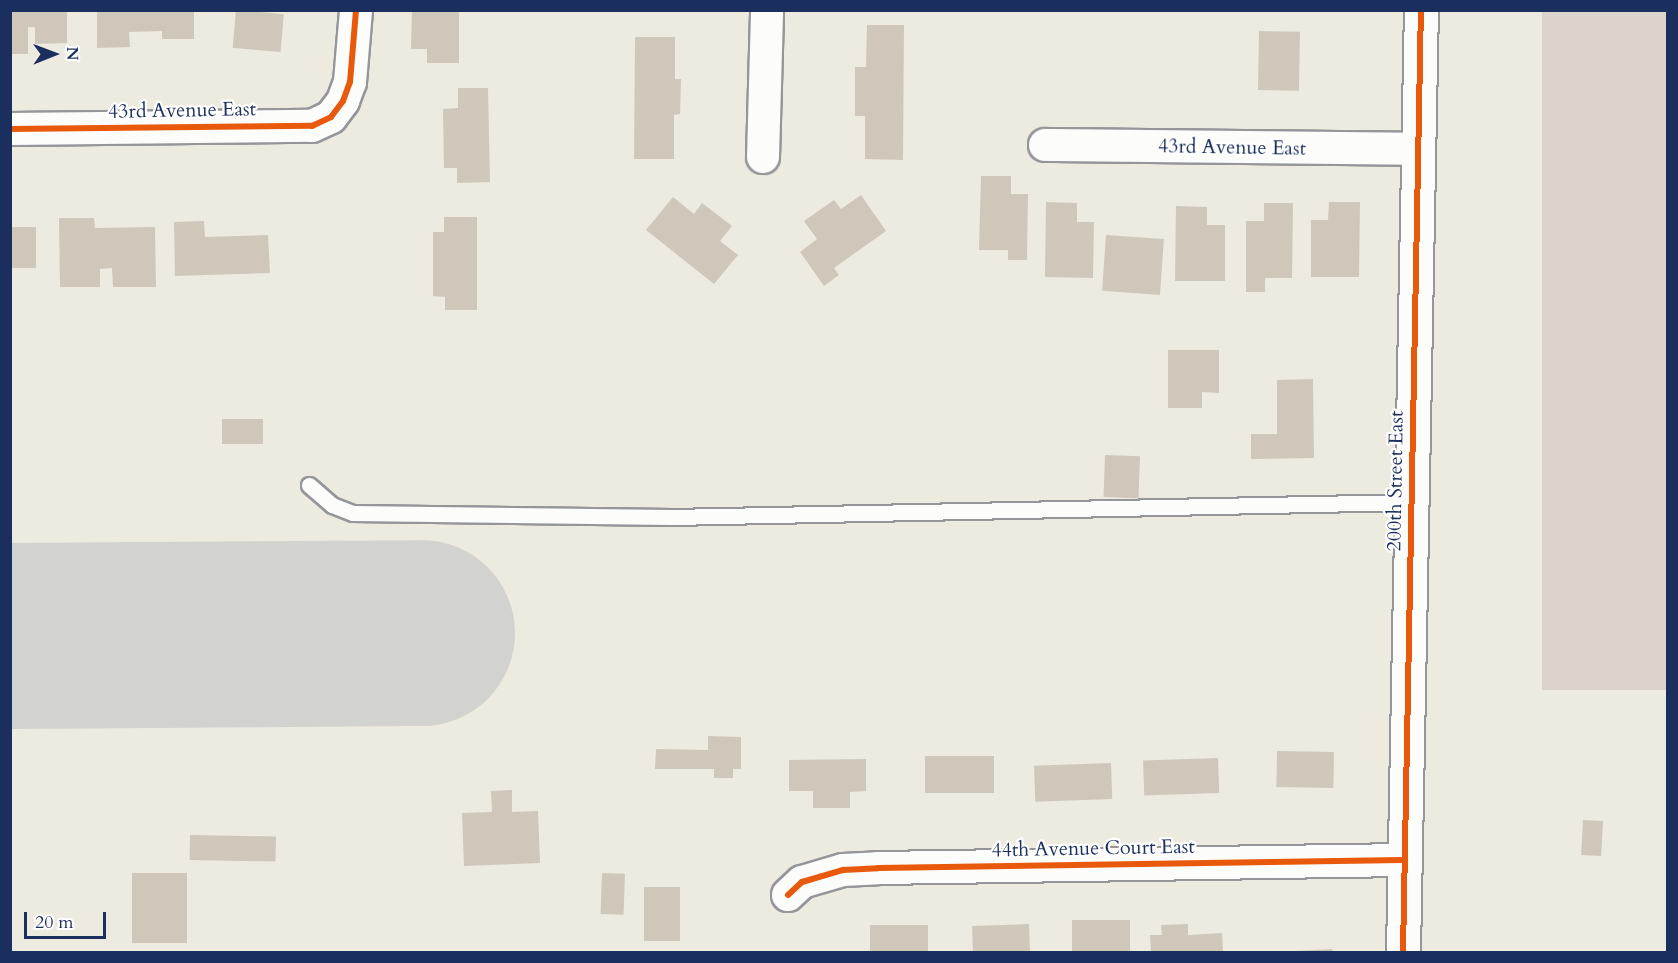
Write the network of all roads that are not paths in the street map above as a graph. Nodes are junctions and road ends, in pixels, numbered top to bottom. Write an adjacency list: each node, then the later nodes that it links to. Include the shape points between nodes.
1 (356, 10): 4 (street, 43rd Avenue East, via 350,82 331,117 312,126)
2 (767, 10): 7 (street)
3 (1421, 10): 6 (street, 200th Street East)
4 (10, 129)
5 (1045, 145): 6 (street, 43rd Avenue East)
6 (1419, 149): 9 (street, 200th Street East)
7 (763, 157)
8 (309, 485): 9 (lane, via 332,505 353,513 671,517)
9 (1411, 502): 10 (street, 200th Street East)
10 (1404, 860): 11 (street, 44th Avenue Court East, via 878,868 843,870 802,882); 12 (street, 200th Street East)
11 (788, 895)
12 (1403, 952)

